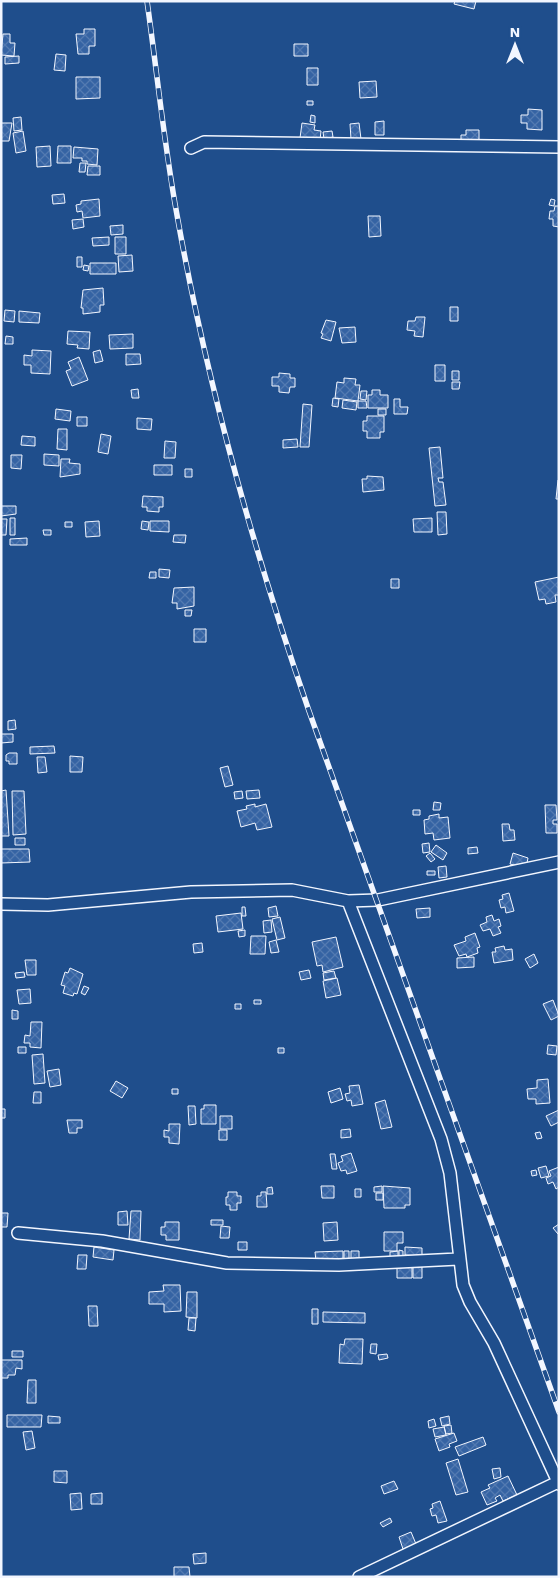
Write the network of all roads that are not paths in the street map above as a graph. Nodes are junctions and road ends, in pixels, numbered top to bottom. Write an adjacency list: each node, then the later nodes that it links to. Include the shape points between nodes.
1 (559, 147): 2 (street, via 204,142)
2 (191, 148)
3 (559, 862): 4 (street, via 378,900)
4 (348, 900): 5 (street, via 292,890 191,892 48,905); 7 (street, via 441,1139 450,1173)
5 (1, 904)
6 (18, 1234): 7 (street, via 102,1241 227,1263 339,1265)
7 (458, 1260): 9 (street, via 470,1302 494,1343)
8 (559, 1456): 9 (street)
9 (549, 1464): 10 (street)
10 (558, 1483): 11 (street)
11 (360, 1577)

